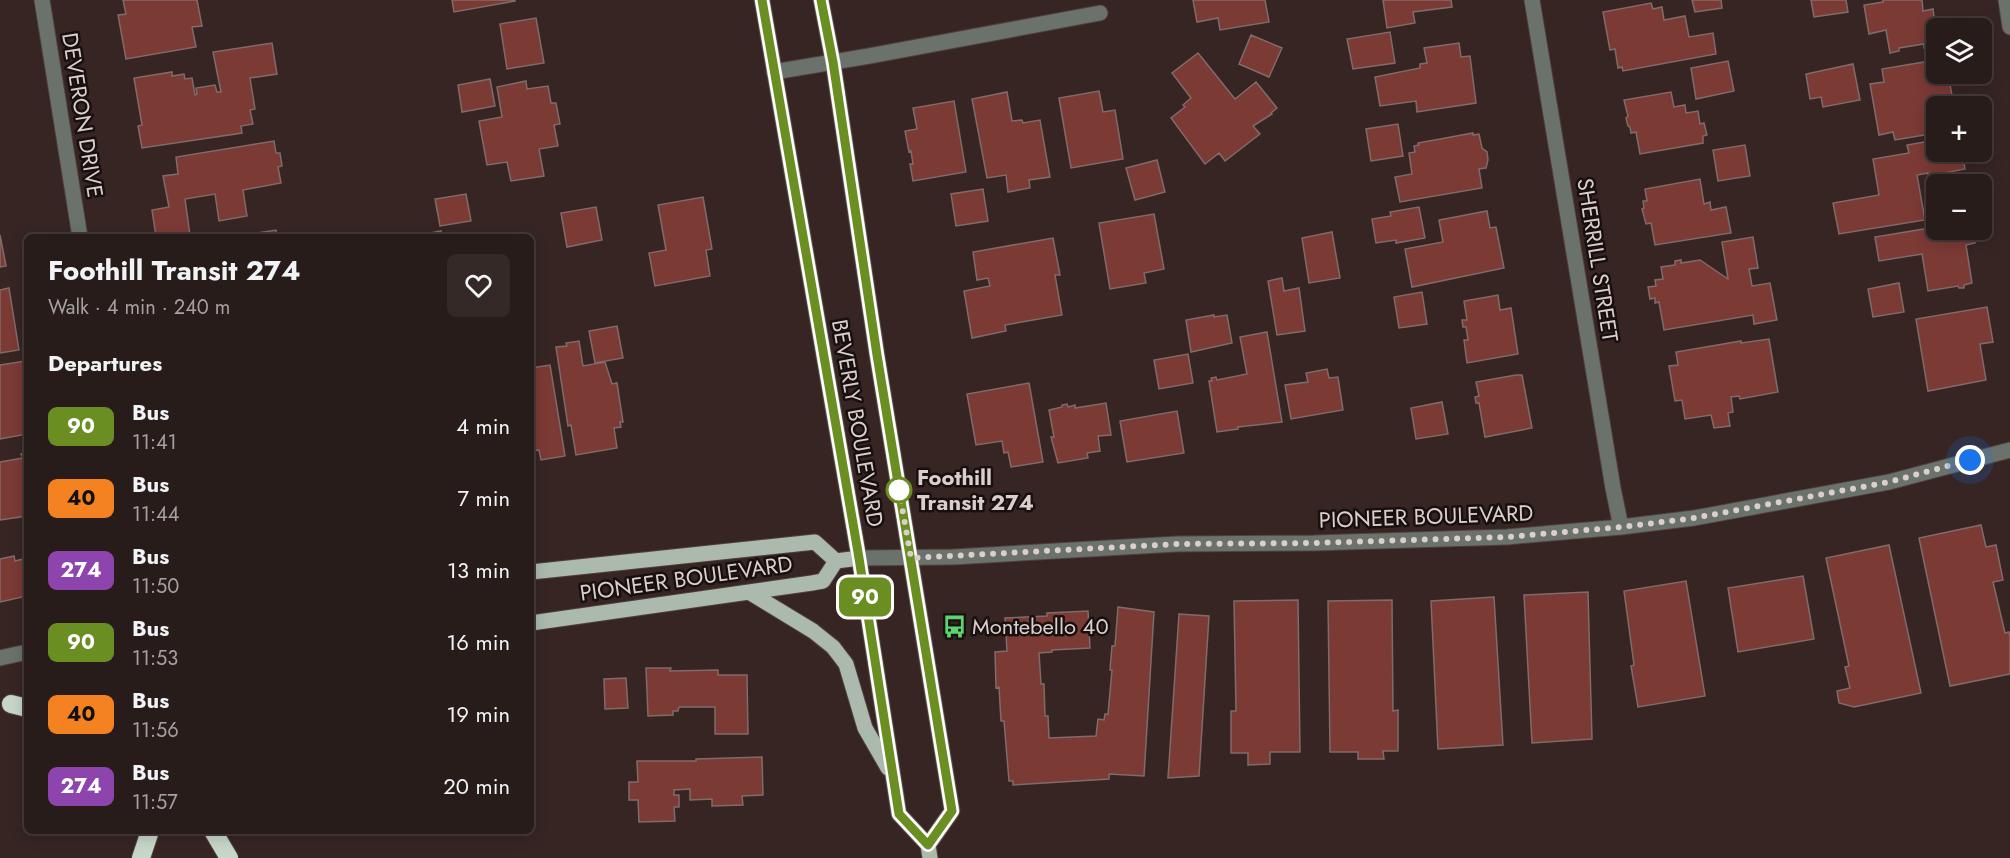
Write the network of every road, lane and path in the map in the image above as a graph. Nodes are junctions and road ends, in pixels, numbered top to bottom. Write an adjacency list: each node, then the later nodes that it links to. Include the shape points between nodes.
1 (42, 0): 10 (street, DEVERON DRIVE)
2 (762, 0): 9 (main road, BEVERLY BOULEVARD)
3 (821, 0): 8 (main road, BEVERLY BOULEVARD)
4 (1532, 0): 12 (street, SHERRILL STREET)
5 (2006, 0): 7 (street)
6 (1100, 13): 8 (street)
7 (2010, 27)
8 (833, 62): 9 (street); 14 (main road, BEVERLY BOULEVARD)
9 (774, 72): 13 (main road, BEVERLY BOULEVARD)
10 (80, 234)
11 (2010, 450): 12 (street, PIONEER BOULEVARD, via 1889,482 1694,518)
12 (1622, 527): 14 (street, PIONEER BOULEVARD, via 1507,537 1178,544)
13 (859, 558): 14 (street, PIONEER BOULEVARD); 15 (main road, PIONEER BOULEVARD); 21 (main road, BEVERLY BOULEVARD)
14 (911, 558): 24 (main road, BEVERLY BOULEVARD, via 952,811)
15 (836, 561): 16 (main road, PIONEER BOULEVARD, via 815,542); 17 (main road, PIONEER BOULEVARD, via 823,581)
16 (534, 572)
17 (748, 592): 18 (main road, PIONEER BOULEVARD); 21 (main road, via 833,646 846,664 865,728)
18 (534, 623)
19 (24, 653): 20 (street)
20 (0, 658)
21 (893, 776): 24 (main road, BEVERLY BOULEVARD, via 899,814)
22 (149, 834): 25 (highway)
23 (216, 834): 26 (highway)
24 (929, 851)
25 (141, 858)
26 (229, 858)

